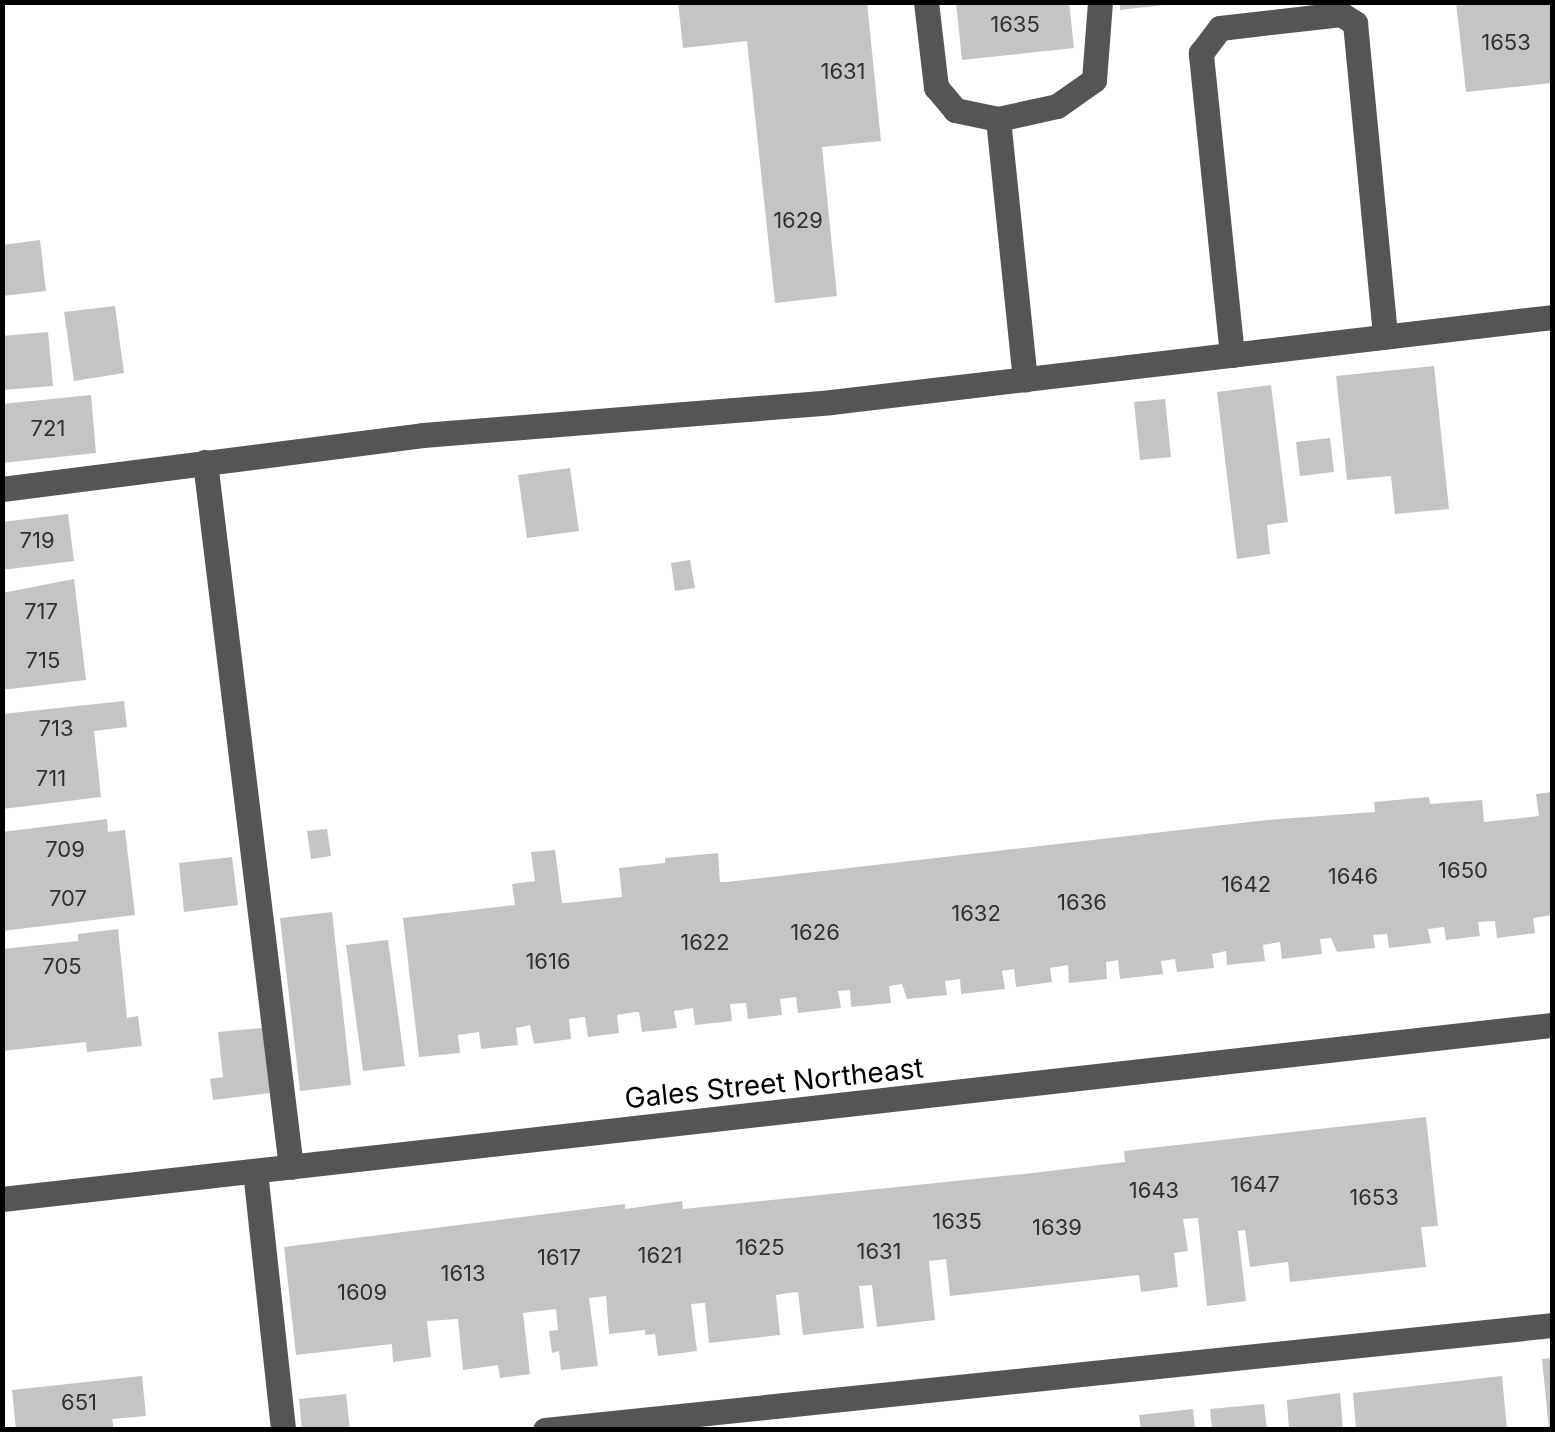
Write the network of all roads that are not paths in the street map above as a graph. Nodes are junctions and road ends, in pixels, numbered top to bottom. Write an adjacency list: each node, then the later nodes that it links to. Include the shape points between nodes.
1 (926, 2): 3 (street, via 936,88 955,110)
2 (1100, 2): 3 (street, via 1094,80 1057,106)
3 (998, 119): 7 (street)
4 (1552, 318): 5 (street)
5 (1385, 337): 6 (street); 6 (street, via 1354,22 1341,14 1220,28 1201,53)
6 (1232, 355): 7 (street)
7 (1026, 380): 8 (street, via 422,435)
8 (205, 462): 9 (street); 11 (street)
9 (2, 489)
10 (1552, 1025): 11 (street, Gales Street Northeast)
11 (291, 1166): 12 (street, Gales Street Northeast)
12 (255, 1170): 13 (street, Gales Street Northeast); 15 (street)
13 (2, 1199)
14 (1552, 1326): 16 (street)
15 (283, 1430)
16 (545, 1430)

